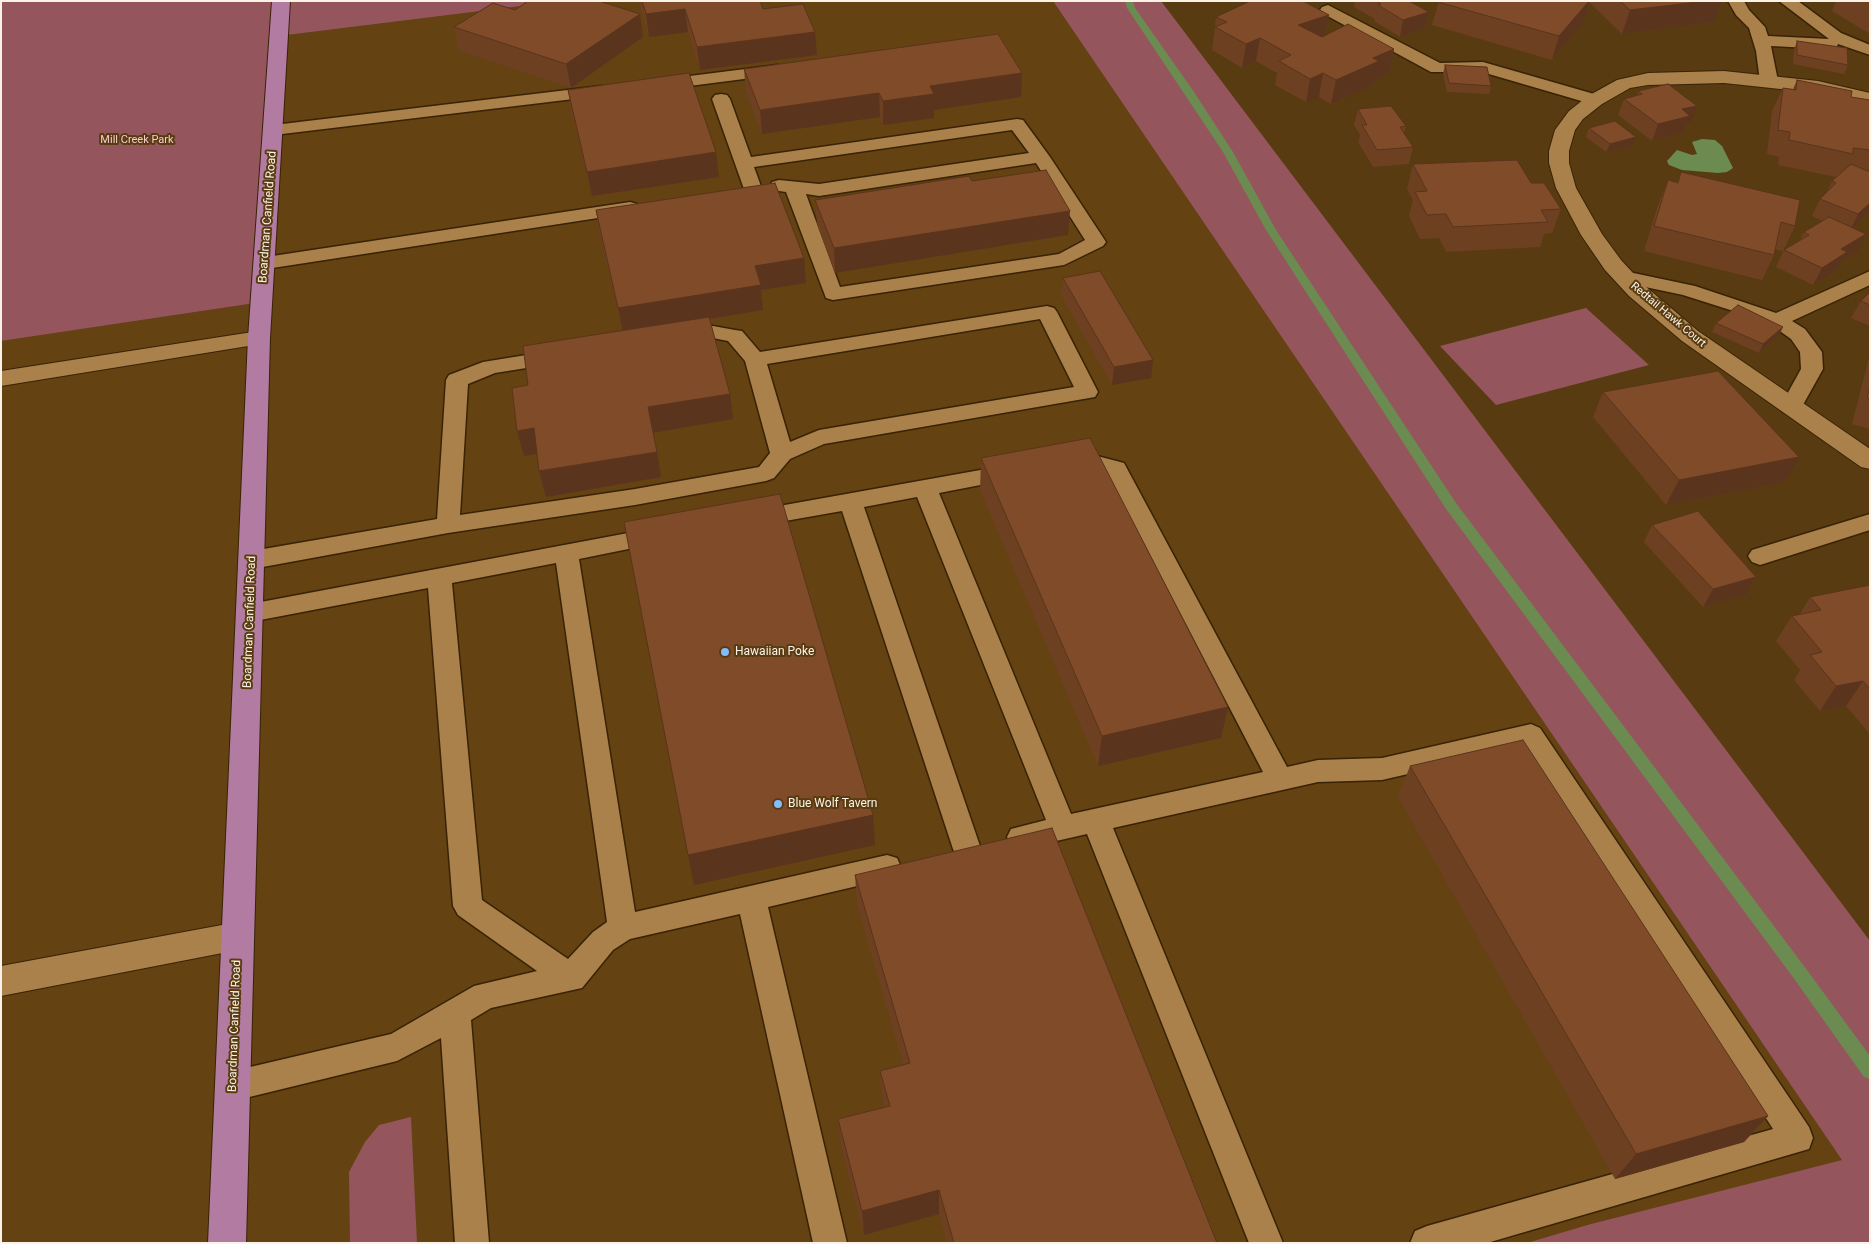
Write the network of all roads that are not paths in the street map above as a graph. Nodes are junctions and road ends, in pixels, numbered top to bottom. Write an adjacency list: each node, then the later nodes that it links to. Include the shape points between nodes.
1 (281, 1): 15 (main road, Boardman Canfield Road)
2 (1736, 1): 5 (lane, via 1757,28)
3 (1786, 1): 6 (lane)
4 (1328, 10): 14 (lane, via 1437,68 1483,67)
5 (1760, 40): 6 (lane); 9 (lane)
6 (1848, 43): 7 (lane)
7 (1870, 50)
8 (797, 68): 10 (lane)
9 (1769, 81): 13 (street, Redtail Hawk Court, via 1818,87); 14 (street, Redtail Hawk Court, via 1724,77 1648,79 1624,84)
10 (645, 86)
11 (617, 89): 15 (lane)
12 (721, 99): 17 (lane)
13 (1870, 99)
14 (1595, 100): 23 (street, Redtail Hawk Court, via 1576,115 1565,130 1559,163 1566,188 1592,235)
15 (274, 130): 22 (main road, Boardman Canfield Road)
16 (1041, 157): 17 (lane, via 1016,124); 18 (lane, via 819,190); 18 (lane, via 1096,242 1064,259 833,294)
17 (744, 163): 19 (lane)
18 (794, 188): 19 (lane, via 777,186)
19 (753, 190): 20 (lane)
20 (734, 192)
21 (648, 205): 22 (lane)
22 (266, 263): 26 (main road, Boardman Canfield Road)
23 (1624, 277): 25 (lane, via 1688,290); 31 (street, Redtail Hawk Court, via 1690,336)
24 (1870, 277): 25 (lane)
25 (1777, 320): 31 (lane, via 1798,334 1811,352 1812,369)
26 (259, 338): 30 (street); 42 (main road, Boardman Canfield Road)
27 (664, 340): 29 (lane, via 713,332 735,336)
28 (578, 353): 38 (lane, via 491,367 457,380)
29 (755, 359): 32 (lane); 32 (lane, via 1047,312 1087,392 819,437)
30 (1, 379)
31 (1791, 406): 33 (street, Redtail Hawk Court)
32 (782, 454): 38 (lane, via 766,473 635,497)
33 (1870, 461)
34 (924, 488): 35 (lane); 45 (lane, via 1082,460 1116,468); 47 (lane)
35 (850, 501): 36 (lane); 48 (lane)
36 (732, 522)
37 (1870, 522): 41 (lane)
38 (448, 525): 42 (lane)
39 (683, 531): 40 (lane)
40 (566, 552): 43 (lane); 52 (lane)
41 (1760, 556)
42 (252, 560): 44 (main road, Boardman Canfield Road)
43 (439, 576): 44 (lane); 54 (lane, via 468,906)
44 (250, 613): 53 (main road, Boardman Canfield Road)
45 (1280, 779): 46 (lane); 62 (lane, via 1318,771 1382,769 1531,735 1797,1138)
46 (1096, 821): 47 (lane); 61 (lane)
47 (1063, 828): 48 (lane)
48 (966, 849): 49 (lane)
49 (938, 856)
50 (910, 862): 51 (lane)
51 (751, 898): 52 (lane); 60 (lane)
52 (622, 928): 54 (lane, via 603,942)
53 (238, 936): 55 (street); 57 (main road, Boardman Canfield Road)
54 (571, 978): 56 (lane, via 485,996)
55 (1, 981)
56 (455, 1014): 57 (lane, via 397,1047); 59 (lane)
57 (233, 1086): 58 (main road, Boardman Canfield Road)
58 (227, 1243)
59 (472, 1243)
60 (830, 1243)
61 (1266, 1243)
62 (1427, 1243)

